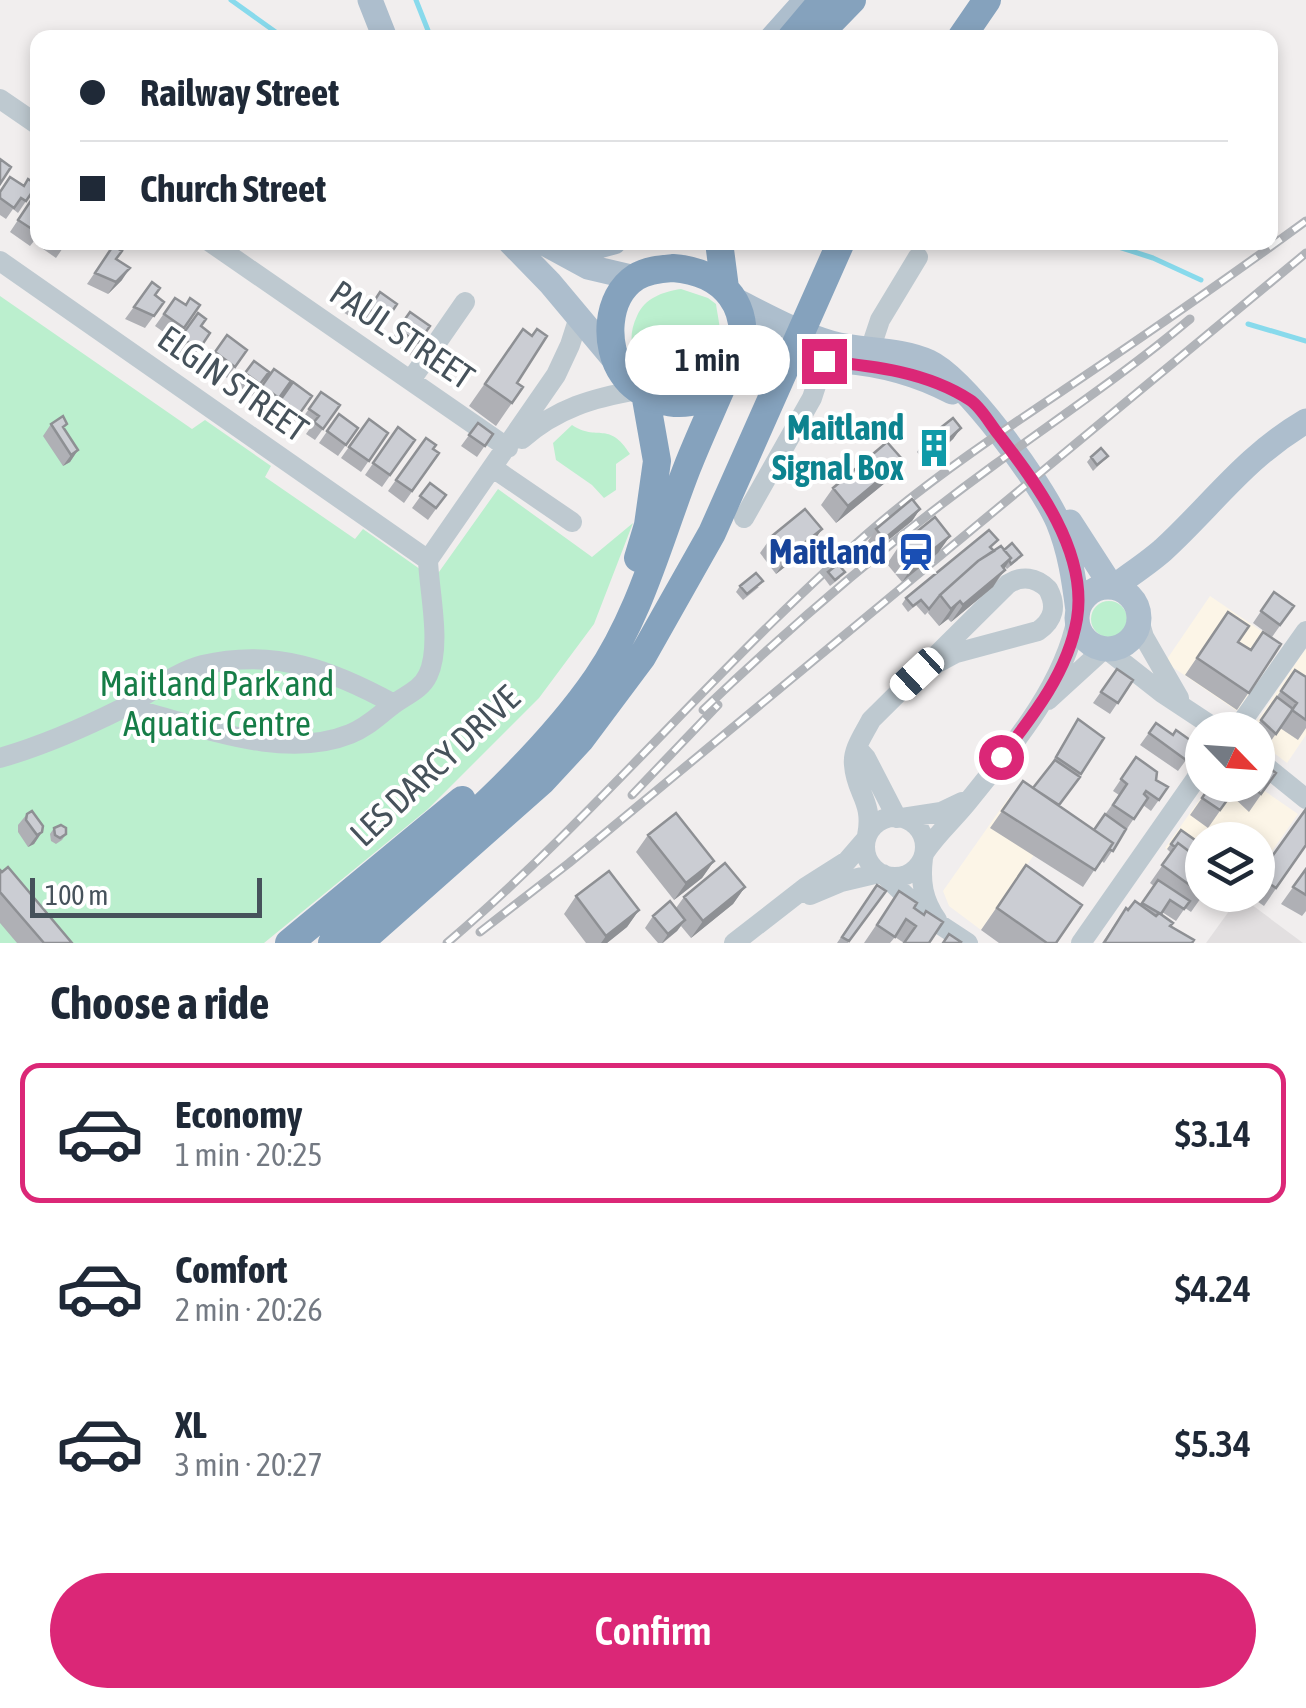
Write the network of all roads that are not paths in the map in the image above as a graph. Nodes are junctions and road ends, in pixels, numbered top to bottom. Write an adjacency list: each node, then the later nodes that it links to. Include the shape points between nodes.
1 (360, 0): 7 (main road)
2 (370, 0): 8 (main road)
3 (806, 0): 9 (main road)
4 (823, 0): 10 (highway)
5 (852, 0): 11 (highway)
6 (987, 0): 12 (highway)
7 (367, 30)
8 (382, 30)
9 (779, 30)
10 (797, 30)
11 (823, 30)
12 (966, 30)
13 (0, 100): 14 (street)
14 (30, 120)
15 (222, 250): 30 (street, PAUL STREET)
16 (517, 250): 26 (main road)
17 (557, 250): 23 (main road, via 588,267)
18 (657, 250): 23 (highway)
19 (721, 250): 24 (highway)
20 (837, 250): 68 (highway, via 692,573 624,682 542,782)
21 (918, 257): 27 (street)
22 (0, 261): 41 (street, ELGIN STREET)
23 (640, 276): 24 (highway, via 690,269); 29 (highway, via 620,296 611,319)
24 (729, 293): 27 (main road, via 810,335); 31 (highway, via 742,338)
25 (465, 302): 30 (street)
26 (579, 316): 29 (main road); 35 (street, via 564,361)
27 (870, 350): 33 (main road, via 938,366)
28 (824, 361): 31 (main road, via 774,362); 33 (main road, via 915,375); 38 (street, via 812,398)
29 (617, 364): 32 (highway)
30 (411, 380): 35 (street, PAUL STREET)
31 (727, 380): 32 (highway, via 704,398 679,402); 67 (highway, via 687,468 650,577 596,679 530,758)
32 (641, 392): 35 (street, via 562,410); 66 (highway, LES DARCY DRIVE, via 657,462 648,526 621,604 579,675 474,790)
33 (979, 409): 37 (main road)
34 (1306, 421): 40 (main road, via 1250,460)
35 (508, 448): 36 (street)
36 (493, 468): 39 (street, via 557,500); 41 (street)
37 (1048, 498): 42 (main road); 43 (main road, via 1067,547)
38 (744, 518)
39 (572, 522)
40 (1176, 537): 42 (main road); 44 (main road, via 1150,574)
41 (428, 560): 48 (street, via 428,675)
42 (1112, 587): 43 (main road, via 1088,594); 44 (main road, via 1130,596)
43 (1077, 614): 46 (main road, via 1083,636); 50 (street, via 1069,651)
44 (1139, 617): 46 (main road, via 1128,641); 51 (street, via 1161,670)
45 (1306, 631): 53 (street)
46 (1105, 649): 50 (street); 51 (street)
47 (917, 674): 47 (street, via 1014,580 1034,579 1048,589 1053,611 1046,626 956,654); 54 (street, via 871,720)
48 (394, 704): 49 (street, via 347,736 296,744 239,738); 49 (street, via 347,678 299,663 249,658 200,666)
49 (125, 707): 55 (street)
50 (1039, 707): 57 (street)
51 (1191, 710): 52 (street)
52 (1194, 712)
53 (1249, 712)
54 (856, 748): 60 (street); 61 (street, via 854,764 870,816)
55 (0, 758)
56 (1275, 774): 59 (street)
57 (981, 784): 60 (street, via 954,806); 62 (street)
58 (1185, 794): 71 (street)
59 (1306, 800)
60 (900, 818): 61 (street, via 876,824); 62 (street, via 917,827)
61 (867, 837): 63 (street, via 866,854); 64 (street)
62 (924, 854): 63 (street, via 904,876); 65 (street, via 924,897)
63 (881, 874): 64 (street, via 842,882); 65 (street)
64 (782, 908): 69 (street)
65 (946, 929): 70 (street)
66 (289, 943)
67 (332, 943)
68 (359, 943)
69 (734, 943)
70 (968, 943)
71 (1080, 943)

